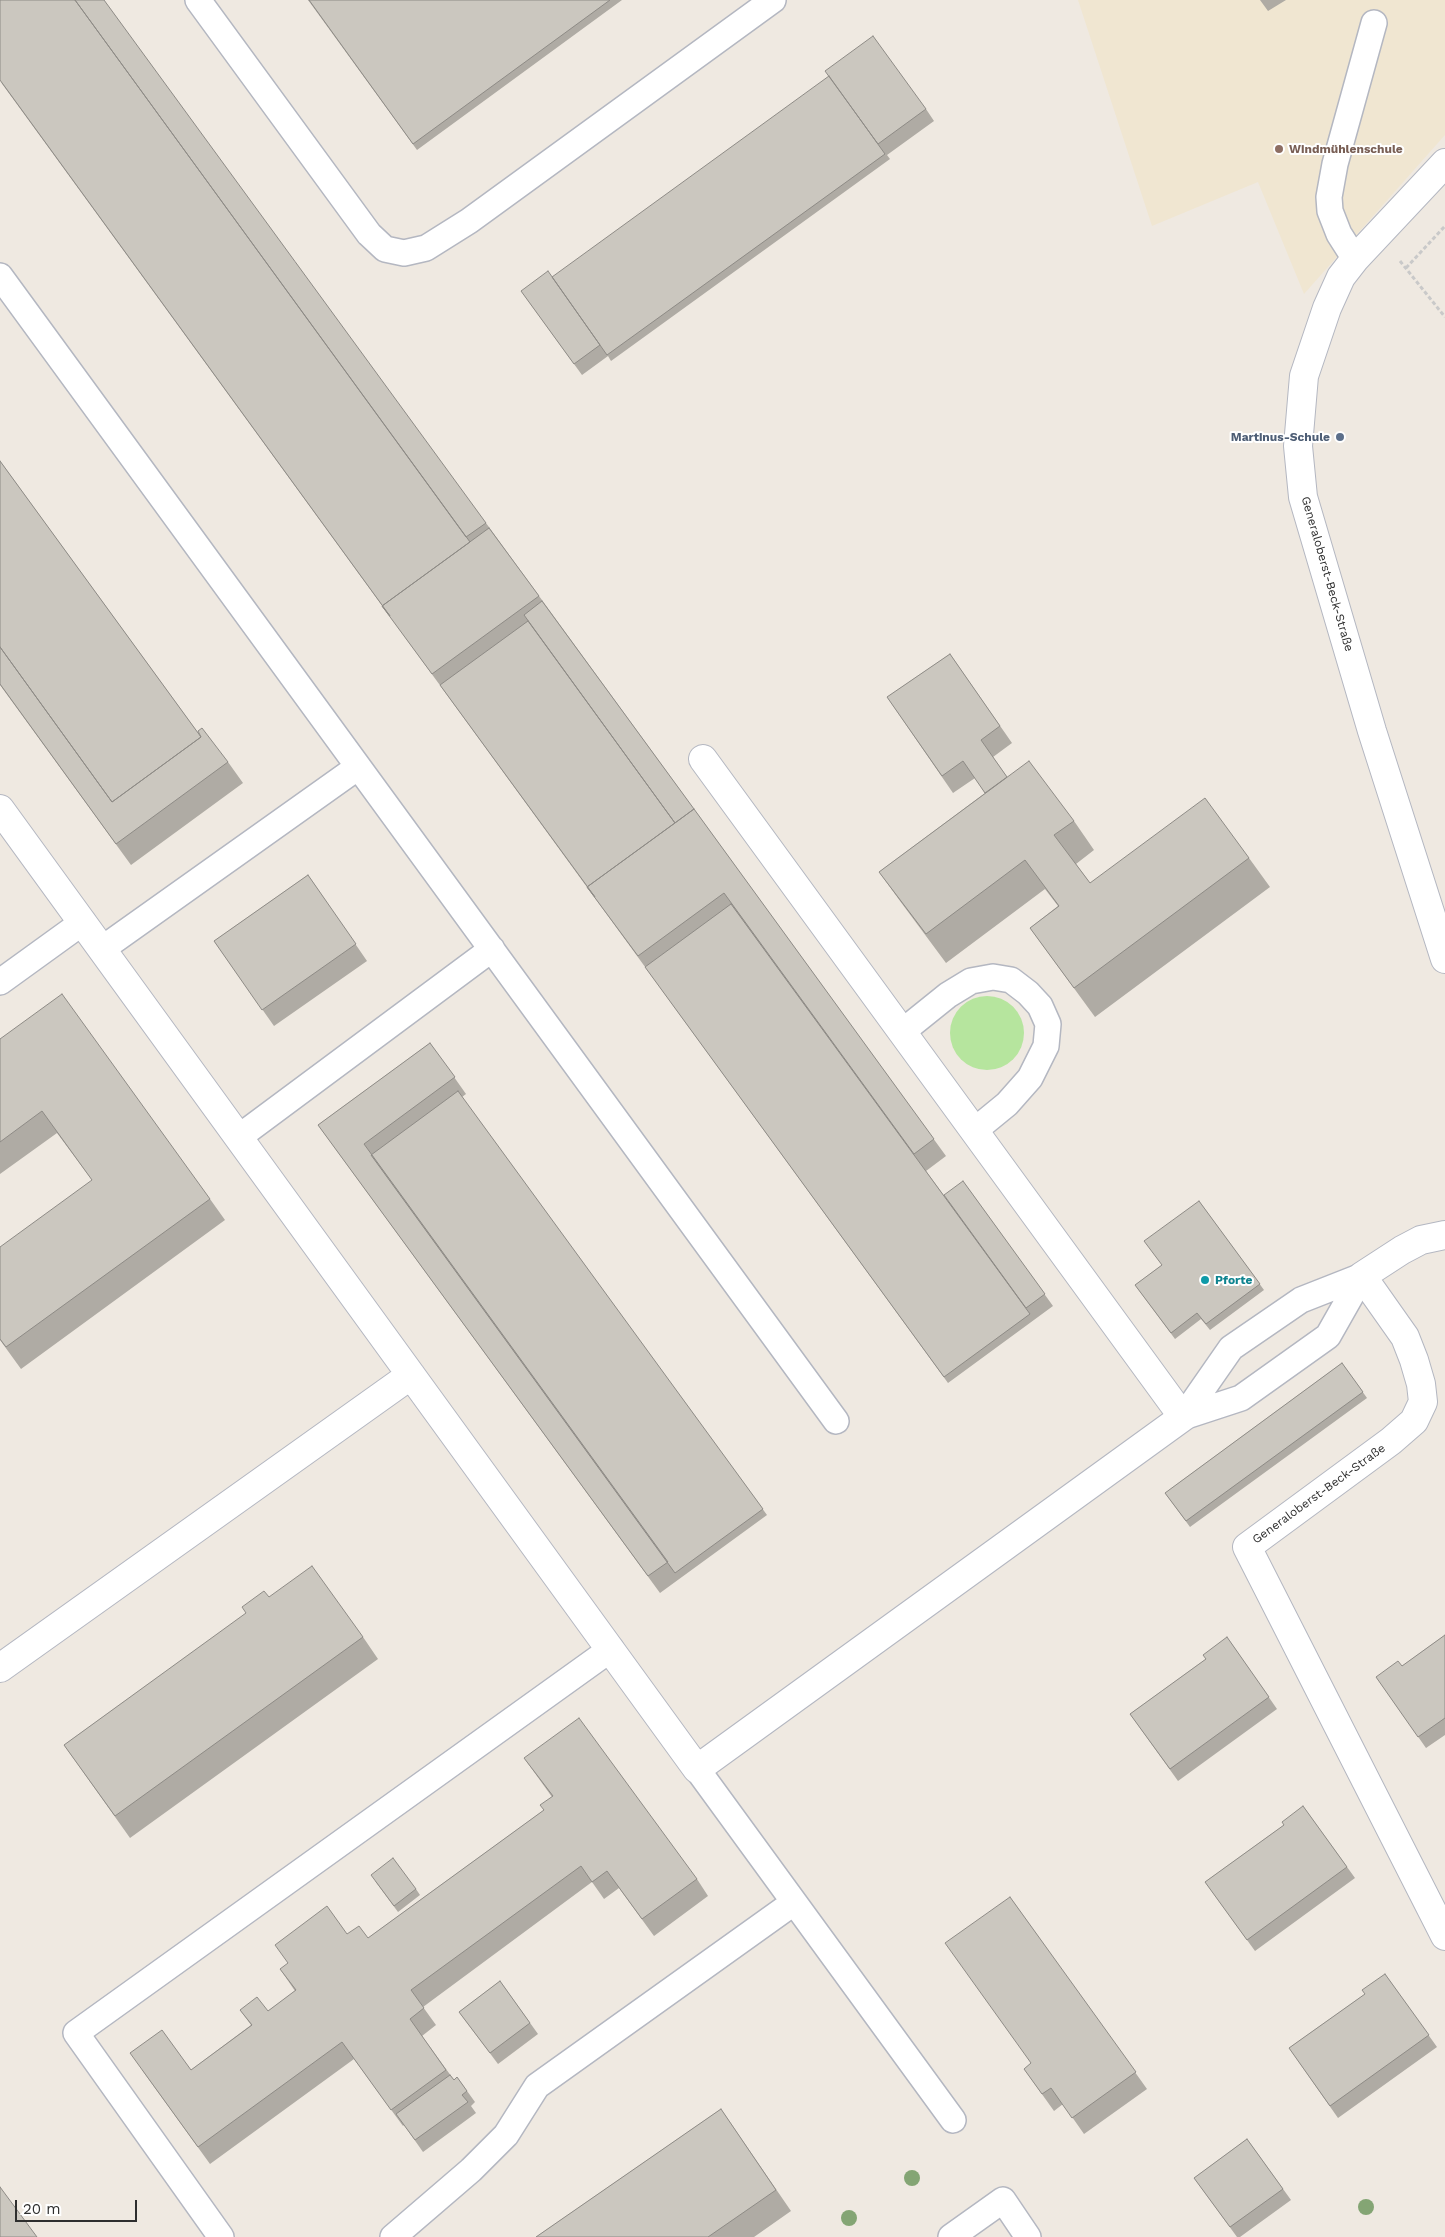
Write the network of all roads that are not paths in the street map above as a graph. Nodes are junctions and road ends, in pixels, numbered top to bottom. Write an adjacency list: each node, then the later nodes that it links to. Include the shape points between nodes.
1 (198, 0): 2 (lane, via 369,234 386,249 404,253 426,248 469,221)
2 (774, 0)
3 (1374, 23): 5 (lane, via 1329,197 1330,211 1339,234)
4 (1445, 163): 5 (street, Generaloberst-Beck-Straße)
5 (1355, 259): 13 (street, Generaloberst-Beck-Straße, via 1341,277 1304,376 1298,446 1303,497 1372,731)
6 (0, 276): 8 (lane)
7 (703, 759): 15 (street)
8 (358, 767): 11 (lane); 12 (lane)
9 (0, 808): 10 (street)
10 (82, 922): 11 (street); 14 (lane)
11 (102, 949): 17 (street)
12 (492, 949): 17 (lane); 22 (lane)
13 (1445, 959)
14 (0, 982)
15 (902, 1032): 16 (street); 16 (lane, via 971,981 986,978 1011,980 1040,1006 1048,1024 1046,1046 1030,1078 1007,1104)
16 (974, 1131): 21 (street)
17 (239, 1137): 20 (street)
18 (1445, 1235): 19 (street, via 1421,1240)
19 (1362, 1276): 21 (lane, via 1301,1300 1231,1348); 21 (lane, via 1328,1336 1241,1398); 27 (street, Generaloberst-Beck-Straße, via 1405,1337 1421,1384 1422,1402 1417,1414 1414,1421 1391,1441 1247,1547)
20 (411, 1375): 23 (street); 24 (street)
21 (1183, 1417): 25 (street)
22 (836, 1421)
23 (610, 1649): 25 (street); 29 (lane, via 76,2033)
24 (0, 1668)
25 (697, 1769): 26 (lane)
26 (793, 1903): 28 (lane); 30 (lane, via 537,2086 506,2135 471,2170)
27 (1445, 1936)
28 (953, 2120)
29 (221, 2237)
30 (393, 2237)
31 (951, 2237): 32 (lane, via 1002,2200)
32 (1028, 2237)

